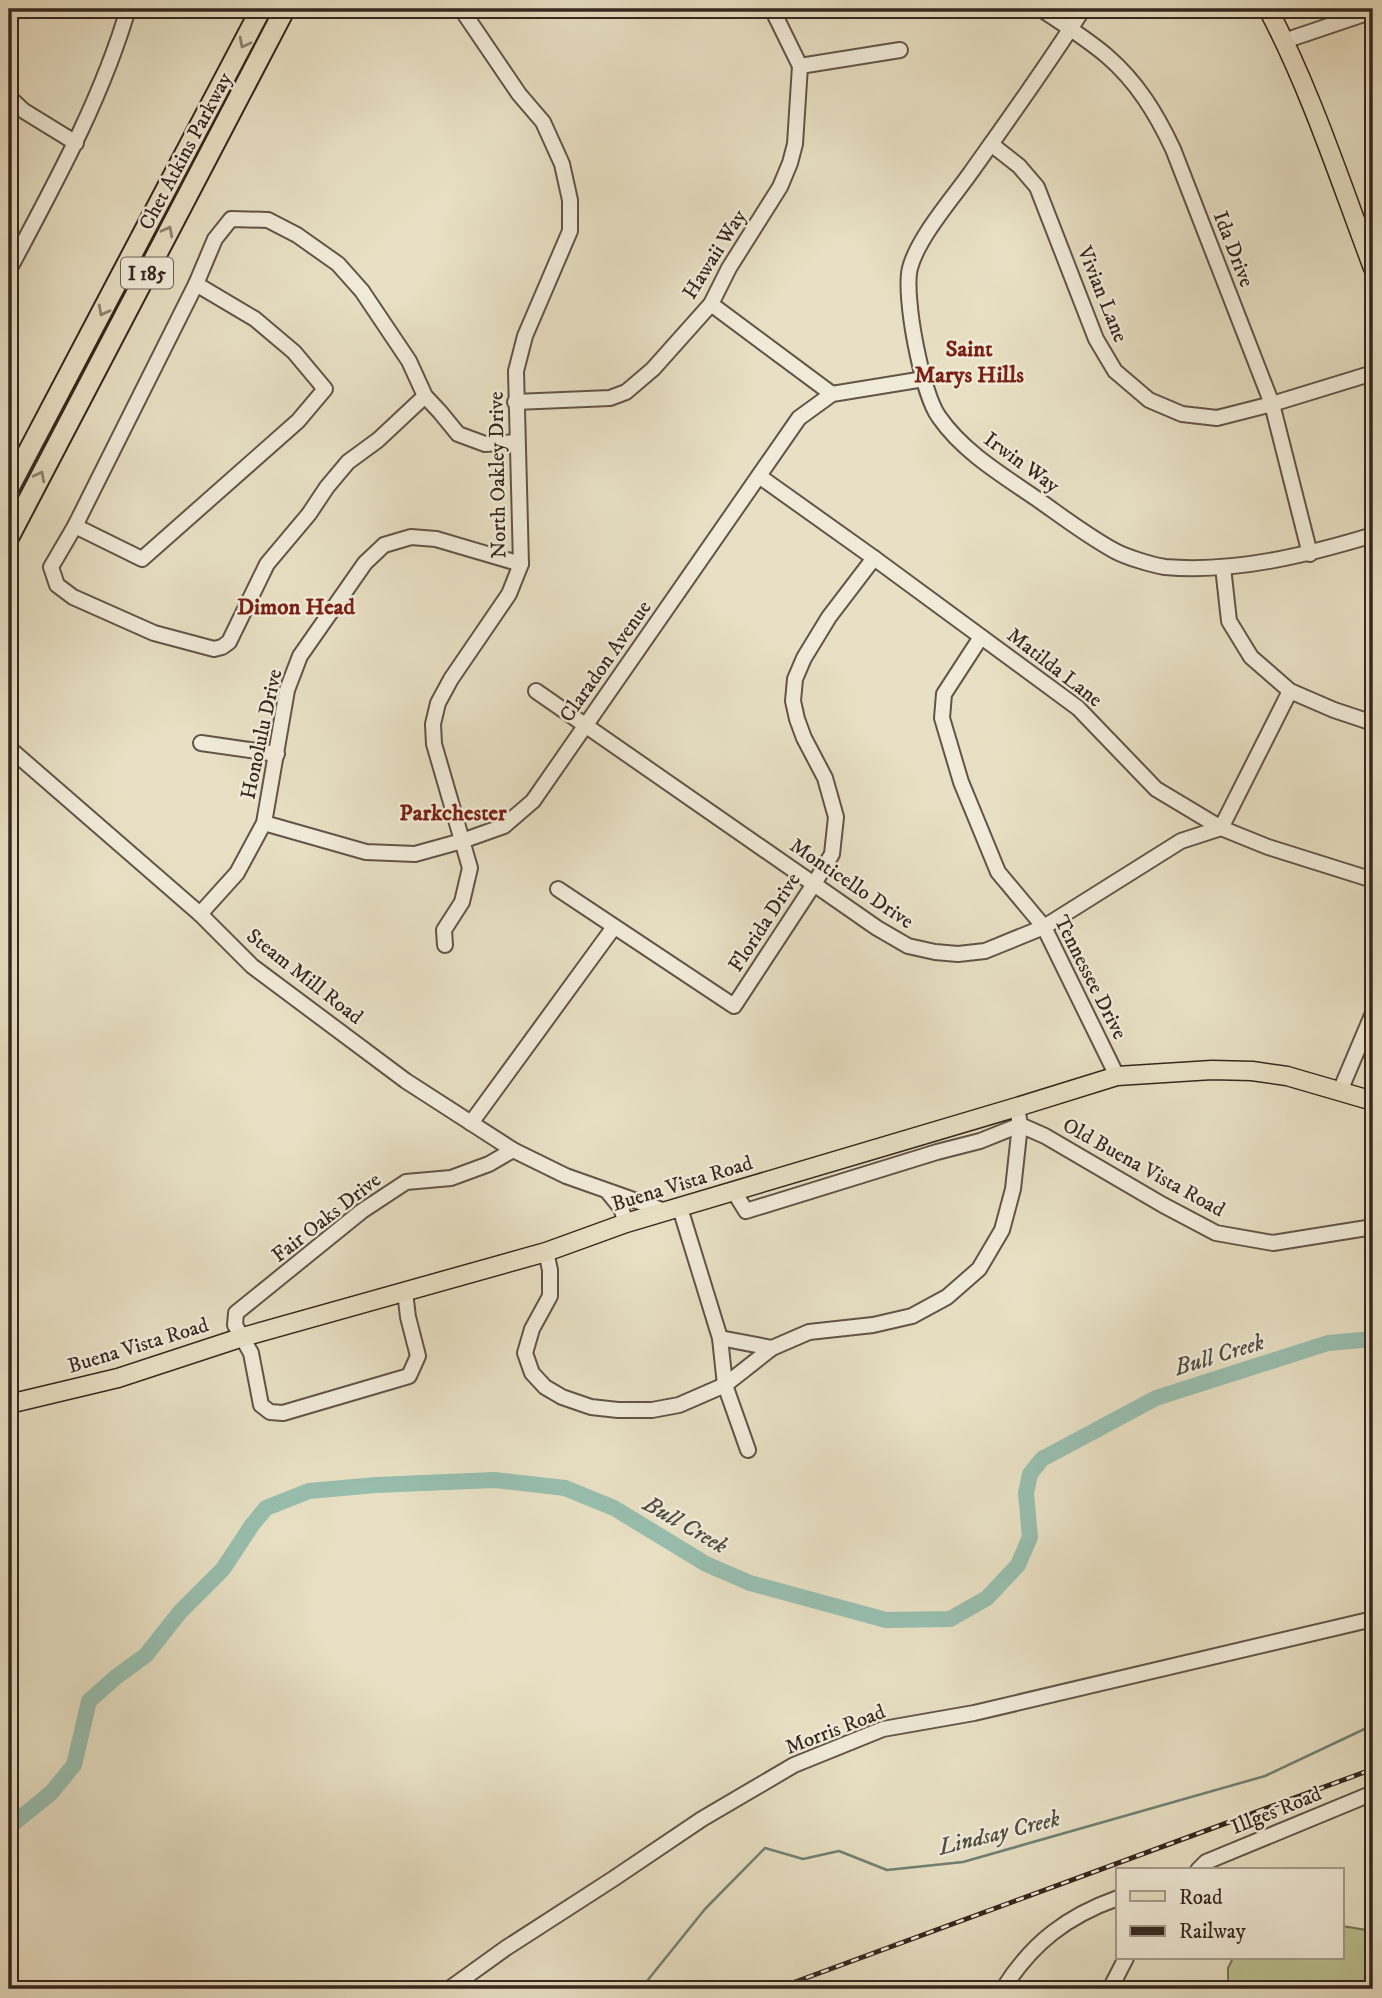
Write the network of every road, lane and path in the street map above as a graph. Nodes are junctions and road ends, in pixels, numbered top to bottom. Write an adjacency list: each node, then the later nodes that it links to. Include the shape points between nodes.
1 (128, 9): 15 (street)
2 (261, 9): 29 (highway, Chet Atkins Parkway / I 185, one-way to 29)
3 (285, 9): 32 (highway, Chet Atkins Parkway / I 185, one-way to 3)
4 (464, 9): 25 (street, North Oakley Drive, via 519,94 543,122 562,164 569,200 570,230 525,335 516,371)
5 (772, 9): 13 (street, Hawaii Way)
6 (1041, 9): 10 (street, Ida Drive)
7 (1083, 9): 10 (street, Irwin Way)
8 (1268, 9): 11 (main road)
9 (1373, 11): 11 (street)
10 (1070, 30): 16 (street, Irwin Way); 26 (street, Ida Drive, via 1107,56 1158,117)
11 (1284, 41): 17 (main road)
12 (900, 50): 13 (street)
13 (800, 66): 20 (street, Hawaii Way, via 790,163)
14 (9, 97): 15 (street)
15 (76, 143): 18 (street)
16 (991, 144): 22 (street, Irwin Way, via 924,238 910,267 907,291); 26 (street, Vivian Lane, via 1037,187 1096,339 1130,386 1182,414 1217,418)
17 (1373, 268)
18 (9, 270)
19 (197, 284): 24 (street, via 215,239 231,219 268,220 338,264 409,361); 30 (street); 30 (street, via 255,318 294,352 325,389 298,421 142,559)
20 (711, 304): 23 (street); 25 (street, Hawaii Way, via 626,392 610,398)
21 (1373, 373): 26 (street, Vivian Lane)
22 (924, 379): 23 (street, Claradon Avenue); 36 (street, Irwin Way, via 937,415 970,452 1116,552 1163,566)
23 (832, 394): 28 (street, Claradon Avenue, via 799,418)
24 (425, 396): 27 (street, via 458,434 485,444); 30 (street, via 348,462 327,487 267,564 229,642 222,647 214,649 154,633 73,597 57,585 51,568)
25 (515, 402): 27 (street, North Oakley Drive)
26 (1272, 404): 33 (street, Ida Drive)
27 (517, 442): 35 (street, North Oakley Drive)
28 (759, 476): 34 (street, Matilda Lane); 41 (street, Claradon Avenue)
29 (9, 488)
30 (75, 526)
31 (1373, 535): 33 (street, Irwin Way)
32 (9, 537)
33 (1310, 554): 36 (street, Irwin Way)
34 (874, 558): 37 (street, Matilda Lane); 49 (street, Florida Drive, via 829,618 795,679 797,719 825,778 836,817 832,854)
35 (521, 564): 44 (street, Honolulu Drive, via 436,539 411,537 384,545 365,563 300,656 287,690); 47 (street, North Oakley Drive, via 509,594 438,703 433,723 434,744)
36 (1223, 567): 39 (street, via 1229,621 1251,657)
37 (981, 637): 46 (street, Matilda Lane, via 1078,708 1156,789); 53 (street, Tennessee Drive, via 944,694 942,718 961,782 998,872)
38 (536, 691): 41 (street, Monticello Drive)
39 (1290, 691): 40 (street); 46 (street)
40 (1373, 723)
41 (586, 726): 47 (street, Claradon Avenue, via 533,801 504,826); 49 (street, Monticello Drive)
42 (201, 743): 44 (street)
43 (9, 748): 51 (street, Steam Mill Road)
44 (277, 754): 45 (street, Honolulu Drive)
45 (264, 822): 47 (street, Claradon Avenue, via 366,852 415,854); 51 (street, Honolulu Drive, via 237,873)
46 (1221, 828): 48 (street, Matilda Lane); 53 (street, Monticello Drive, via 1181,841)
47 (462, 841): 54 (street, North Oakley Drive, via 470,868 462,902 444,930)
48 (1373, 880)
49 (814, 884): 52 (street, Florida Drive, via 734,1006); 53 (street, Monticello Drive, via 908,946 935,953 985,951)
50 (558, 889): 52 (street)
51 (200, 914): 60 (street, Steam Mill Road, via 252,966)
52 (614, 927): 60 (street)
53 (1044, 927): 56 (street, Tennessee Drive)
54 (445, 946)
55 (1373, 1013): 57 (street)
56 (1117, 1076): 57 (main road, Buena Vista Road, via 1252,1071); 59 (main road, Buena Vista Road)
57 (1340, 1091): 58 (main road, Buena Vista Road)
58 (1373, 1101)
59 (1019, 1116): 63 (main road, Buena Vista Road); 65 (street, Old Buena Vista Road, via 1045,1136 1216,1233 1273,1243); 70 (street, via 1013,1189 1002,1230 979,1269 947,1297 912,1316 809,1332)
60 (471, 1123): 61 (street, Steam Mill Road)
61 (513, 1150): 62 (street, Steam Mill Road); 68 (street, Fair Oaks Drive, via 451,1178 406,1182 362,1211 236,1314 235,1325)
62 (608, 1191): 63 (street, Steam Mill Road); 64 (street)
63 (672, 1210): 64 (main road, Buena Vista Road); 69 (street)
64 (626, 1223): 66 (main road, Buena Vista Road)
65 (1373, 1227)
66 (546, 1252): 67 (main road, Buena Vista Road); 71 (street, via 550,1296 524,1353 532,1373 545,1387 591,1407 652,1410 679,1405)
67 (405, 1292): 68 (main road, Buena Vista Road); 68 (street, via 418,1356 409,1376 283,1413 270,1412 261,1405 251,1353)
68 (243, 1337): 72 (main road, Buena Vista Road, via 118,1378)
69 (720, 1338): 70 (street); 71 (street)
70 (772, 1348): 71 (street)
71 (725, 1385): 73 (street)
72 (9, 1404)
73 (748, 1450)
74 (1373, 1619): 79 (street, Morris Road, via 974,1713 883,1728 794,1765 702,1819)
75 (1373, 1793): 76 (street, Illges Road)
76 (1202, 1866)
77 (1116, 1899): 80 (street, via 1054,1930 1017,1967)
78 (1125, 1960): 81 (street)
79 (449, 1989)
80 (1003, 1989)
81 (1110, 1989)

